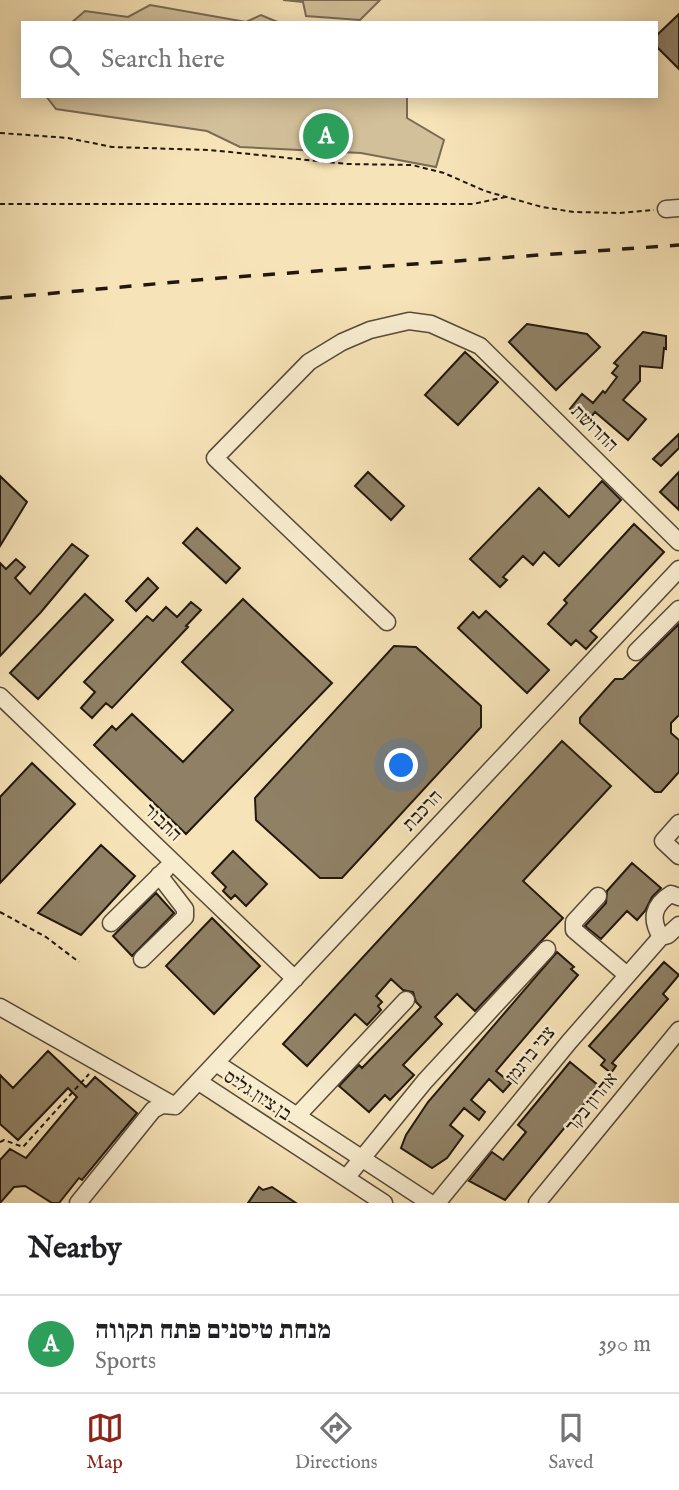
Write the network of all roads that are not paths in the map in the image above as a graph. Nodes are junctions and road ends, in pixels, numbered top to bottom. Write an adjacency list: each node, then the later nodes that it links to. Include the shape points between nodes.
1 (679, 542): 4 (street, החרושת, via 480,346 432,324 409,321 370,330 309,362 215,458)
2 (679, 569): 19 (street, הרכבת)
3 (679, 609): 5 (street)
4 (387, 622)
5 (636, 652)
6 (0, 696): 9 (street, התבור)
7 (679, 823): 8 (street, via 663,841)
8 (679, 856)
9 (172, 862): 10 (street); 19 (street, התבור)
10 (159, 875): 13 (street); 17 (street, via 185,909 185,917)
11 (598, 896): 18 (street, via 574,922 574,930)
12 (679, 897): 15 (street, via 666,896 653,915)
13 (111, 923)
14 (679, 925): 15 (street, צבי ברגמן)
15 (661, 937): 18 (street, צבי ברגמן)
16 (547, 949): 27 (street)
17 (142, 959)
18 (627, 975): 33 (street, צבי ברגמן)
19 (295, 979): 23 (street, הרכבת)
20 (407, 1000): 26 (street)
21 (4, 1015): 25 (street)
22 (679, 1030): 34 (street, אהרון בקר)
23 (216, 1063): 24 (street, הרכבת); 26 (street, בן ציון גליס)
24 (199, 1083): 25 (street, בן ציון גליס); 28 (street, בן ציון גליס)
25 (175, 1106): 30 (street, בן ציון גליס, via 153,1110)
26 (297, 1116): 27 (street, בן ציון גליס)
27 (361, 1158): 28 (street); 32 (street, בן ציון גליס)
28 (346, 1178): 29 (street, בן ציון גליס)
29 (364, 1198): 31 (street, בן ציון גליס)
30 (78, 1203)
31 (384, 1203)
32 (430, 1203)
33 (438, 1203)
34 (537, 1203)

